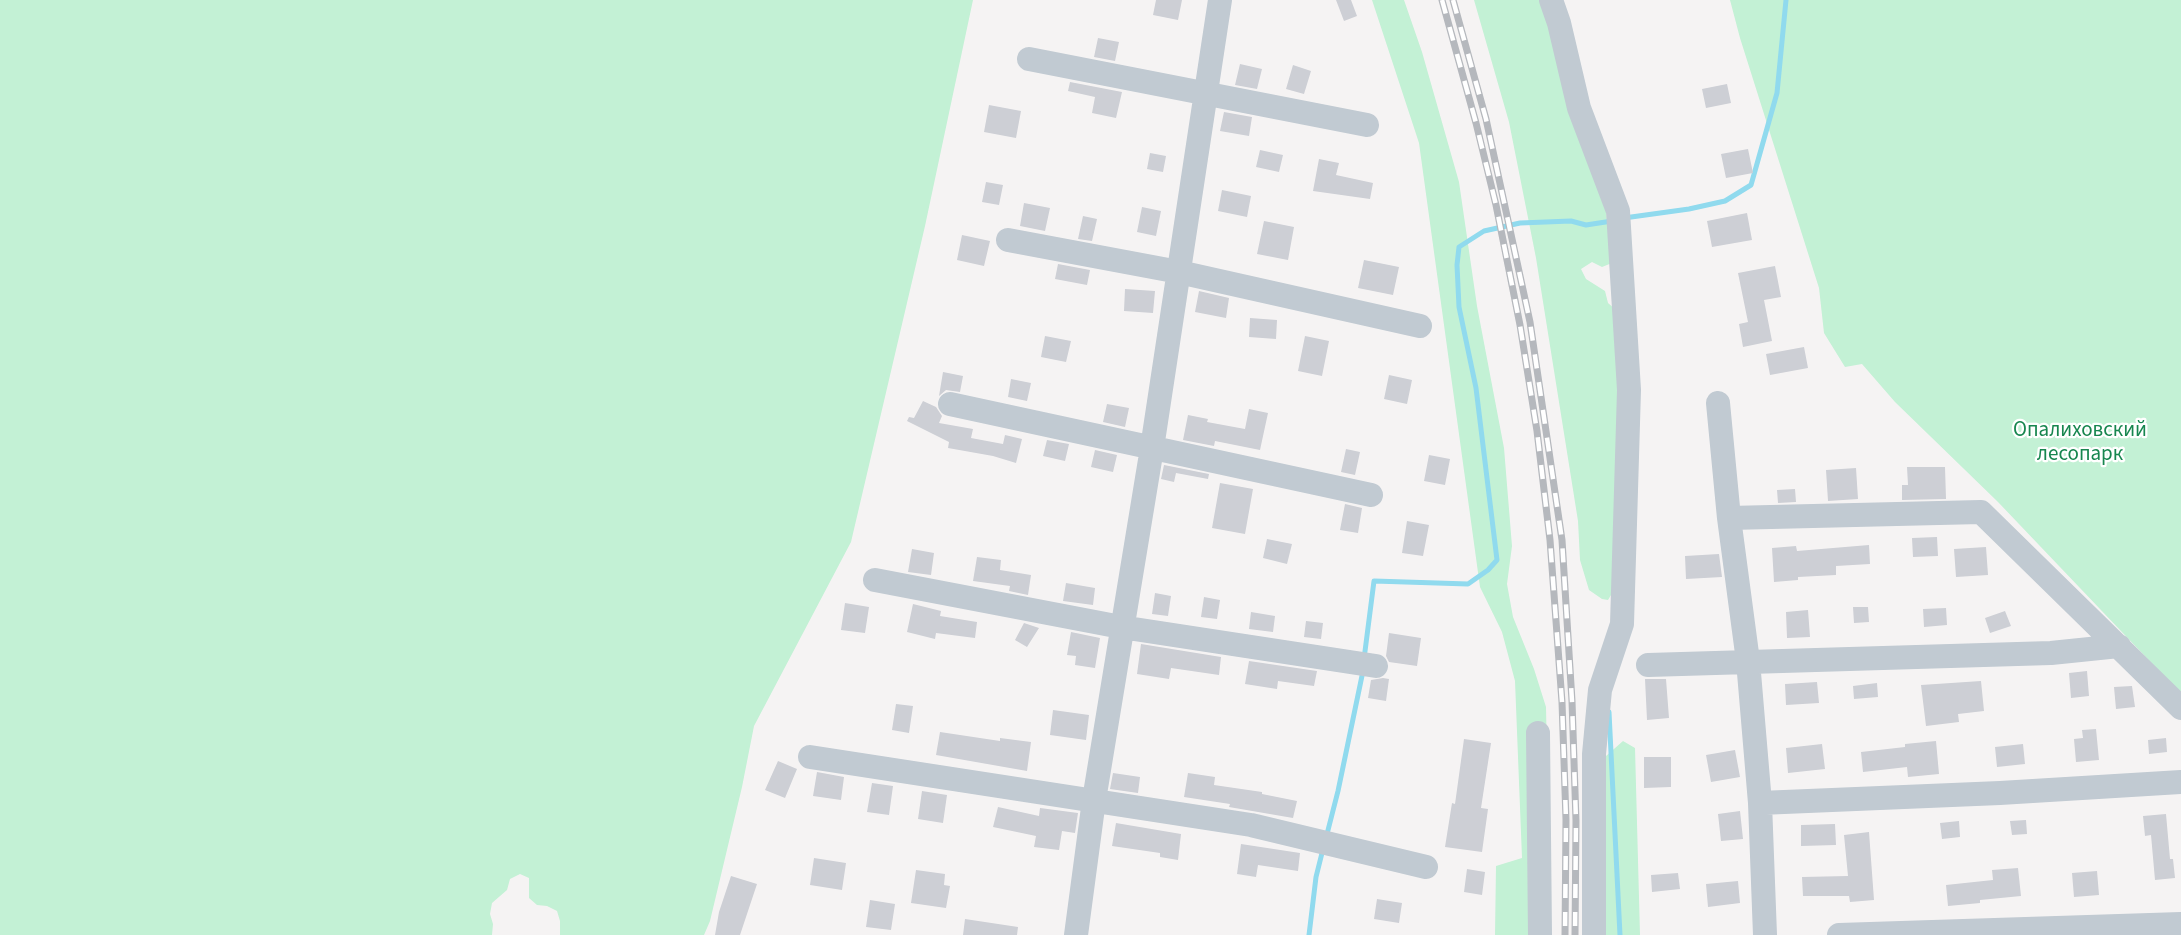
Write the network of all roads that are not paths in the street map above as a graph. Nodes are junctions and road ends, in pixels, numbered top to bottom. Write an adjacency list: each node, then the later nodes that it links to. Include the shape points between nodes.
1 (1220, 0): 4 (street)
2 (1551, 0): 30 (street, via 1580,108 1618,211 1629,390 1622,624 1600,690 1594,754)
3 (1029, 59): 4 (street)
4 (1207, 95): 5 (street); 7 (street)
5 (1367, 125)
6 (1008, 240): 7 (street)
7 (1179, 272): 8 (street); 11 (street)
8 (1420, 326)
9 (1718, 403): 13 (street)
10 (950, 404): 11 (street)
11 (1152, 448): 12 (street); 15 (street)
12 (1371, 495)
13 (1729, 518): 16 (street, via 1981,512); 17 (street)
14 (875, 580): 15 (street)
15 (1121, 627): 19 (street); 24 (street)
16 (2119, 646): 17 (street, via 2051,653); 20 (street)
17 (1748, 661): 18 (street); 25 (street)
18 (1648, 665)
19 (1376, 666)
20 (2181, 708)
21 (1538, 733): 29 (street)
22 (810, 757): 24 (street)
23 (2181, 782): 25 (street)
24 (1094, 800): 26 (street, via 1251,825); 28 (street)
25 (1760, 803): 31 (street)
26 (1426, 867)
27 (2181, 924): 32 (street)
28 (1076, 935)
29 (1540, 935)
30 (1594, 935)
31 (1765, 935)
32 (1839, 935)

